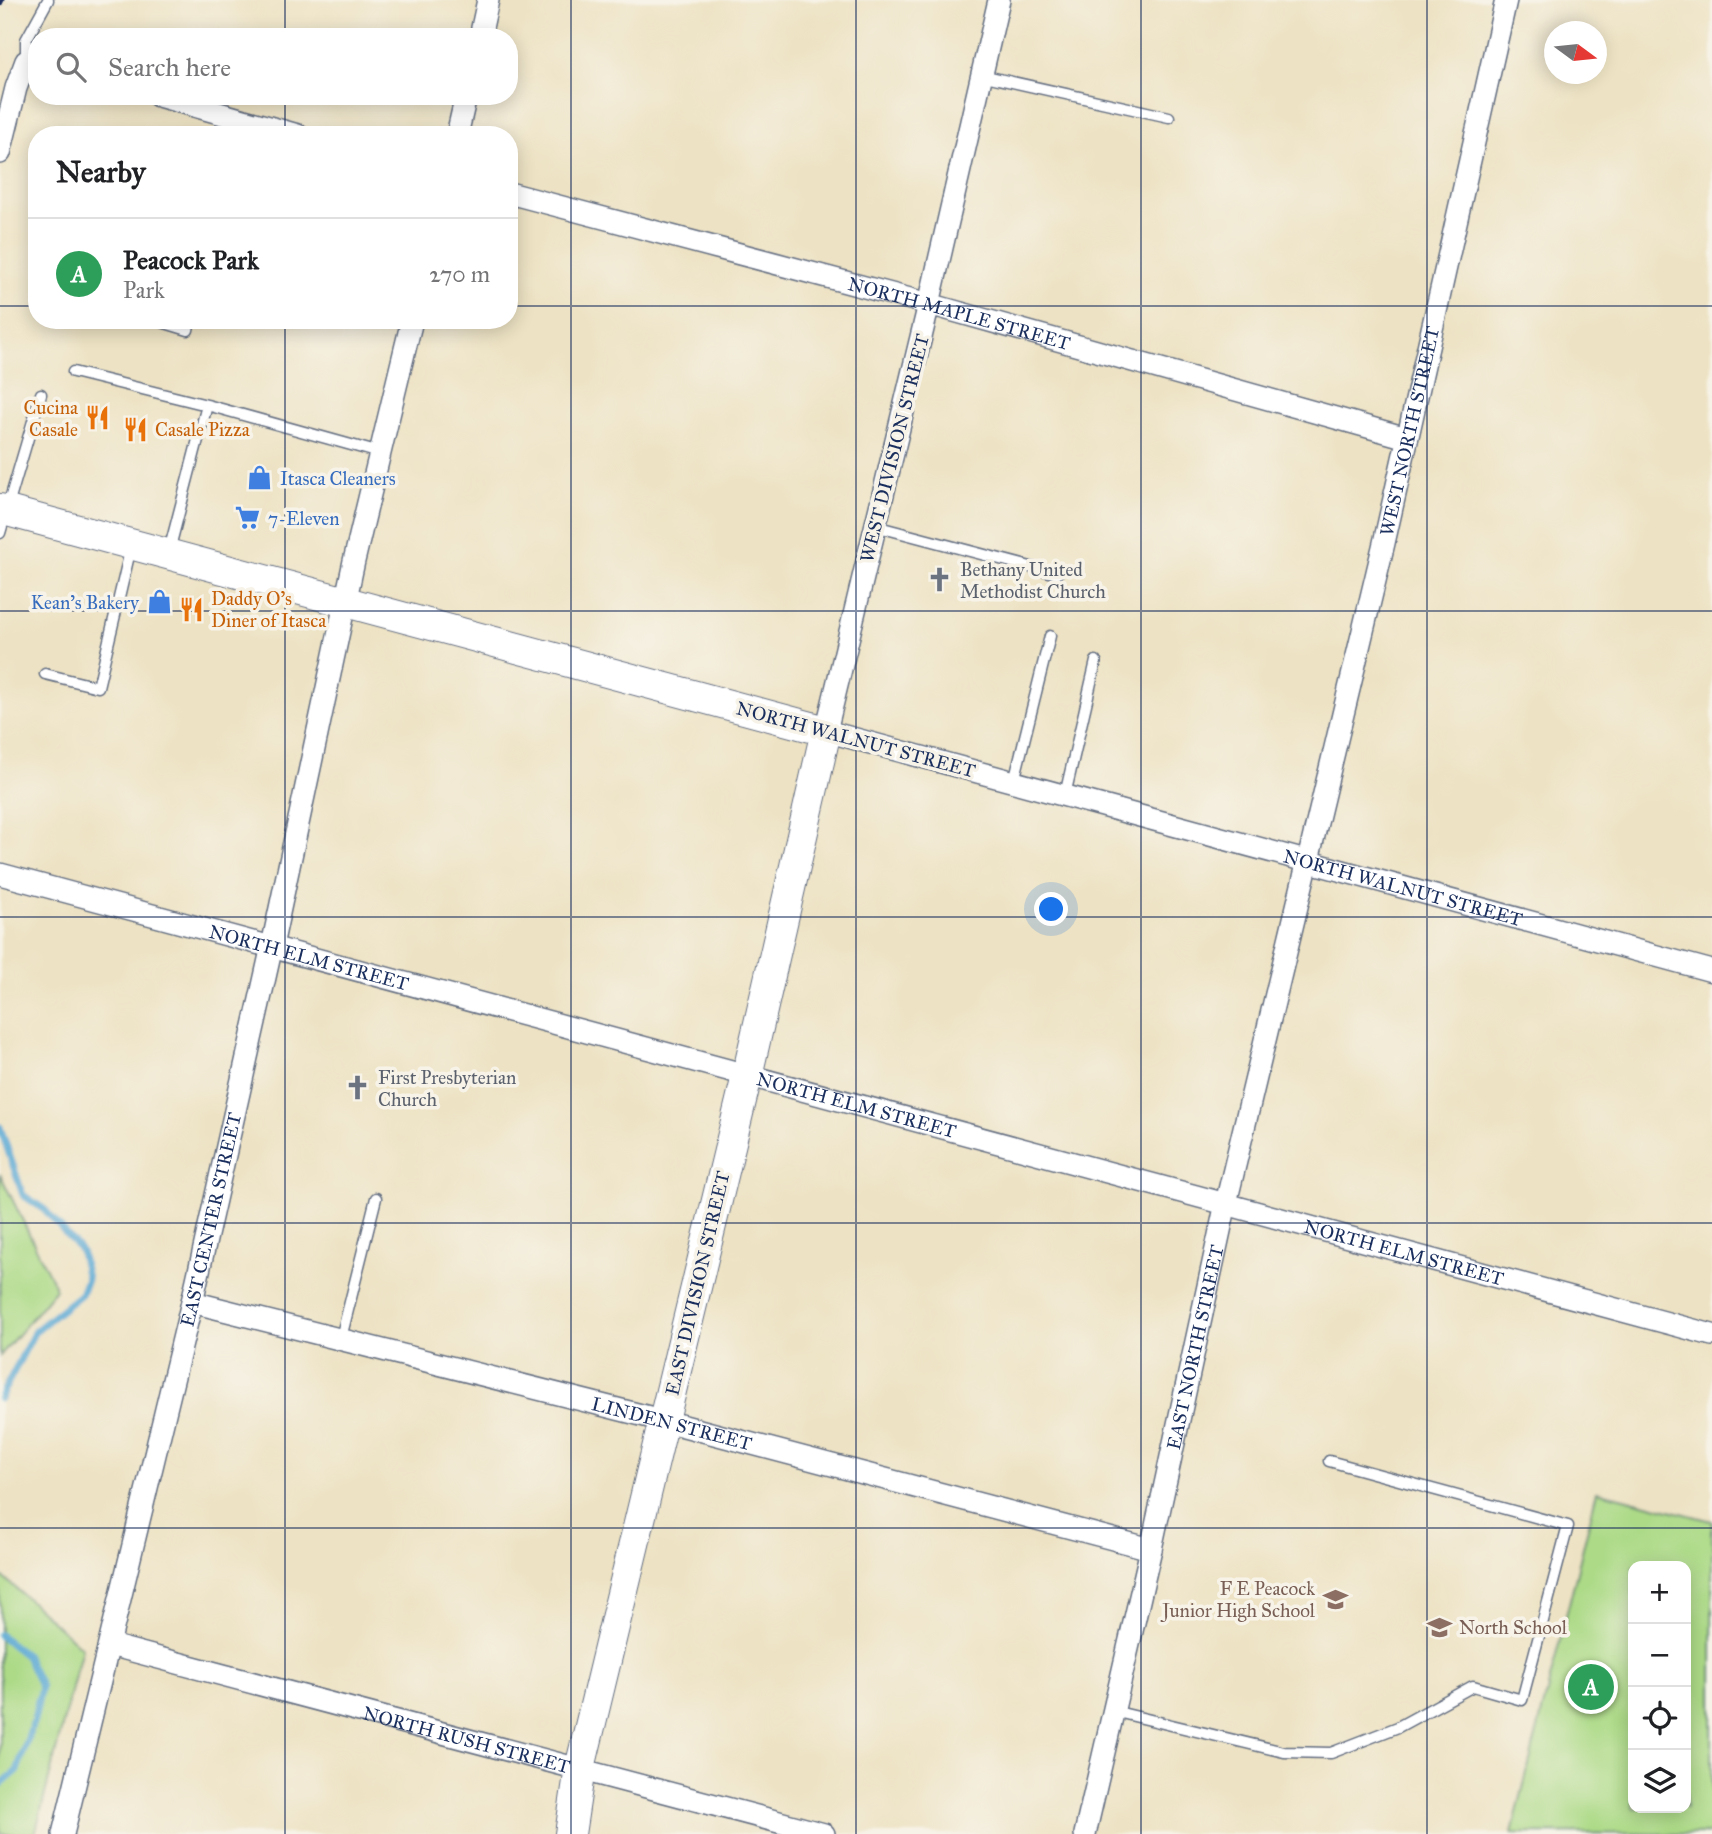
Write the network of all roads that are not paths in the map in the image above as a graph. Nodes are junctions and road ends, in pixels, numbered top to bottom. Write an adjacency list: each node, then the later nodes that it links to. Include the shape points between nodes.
1 (48, 0): 5 (lane)
2 (488, 0): 6 (street)
3 (999, 0): 8 (street, WEST DIVISION STREET)
4 (1506, 0): 21 (street, WEST NORTH STREET)
5 (33, 28)
6 (482, 28)
7 (28, 68): 14 (street, via 16,88)
8 (981, 75): 11 (lane); 16 (street, WEST DIVISION STREET)
9 (180, 105): 12 (street)
10 (464, 105): 13 (street)
11 (1169, 117)
12 (228, 125)
13 (459, 126)
14 (0, 153)
15 (518, 195): 16 (street, NORTH MAPLE STREET)
16 (929, 304): 21 (street, NORTH MAPLE STREET); 24 (street, WEST DIVISION STREET)
17 (410, 329): 22 (street, EAST CENTER STREET)
18 (73, 372): 20 (lane)
19 (41, 394): 23 (lane)
20 (206, 405): 22 (lane); 26 (lane)
21 (1407, 438): 35 (street, WEST NORTH STREET)
22 (380, 453): 28 (street, EAST CENTER STREET)
23 (2, 517): 25 (street, NORTH WALNUT STREET)
24 (875, 526): 27 (lane); 32 (street, WEST DIVISION STREET)
25 (131, 544): 26 (street, NORTH WALNUT STREET); 31 (lane, via 99,687)
26 (169, 554): 28 (street, NORTH WALNUT STREET)
27 (1057, 574)
28 (345, 602): 32 (street, NORTH WALNUT STREET); 37 (street, EAST CENTER STREET)
29 (1050, 636): 33 (lane)
30 (1096, 661): 34 (lane)
31 (45, 674)
32 (826, 731): 33 (street, NORTH WALNUT STREET); 39 (street, EAST DIVISION STREET)
33 (1014, 782): 34 (street, NORTH WALNUT STREET)
34 (1065, 795): 35 (street, NORTH WALNUT STREET)
35 (1306, 862): 38 (street, NORTH WALNUT STREET); 41 (street, EAST NORTH STREET)
36 (0, 874): 37 (street, NORTH ELM STREET)
37 (272, 946): 39 (street, NORTH ELM STREET); 42 (street, EAST CENTER STREET)
38 (1712, 971)
39 (747, 1076): 41 (street, NORTH ELM STREET); 45 (street, EAST DIVISION STREET)
40 (376, 1198): 44 (lane)
41 (1226, 1203): 43 (street, NORTH ELM STREET); 47 (street, EAST NORTH STREET)
42 (192, 1302): 44 (street, LINDEN STREET); 48 (street, EAST CENTER STREET)
43 (1712, 1335)
44 (341, 1338): 45 (street, LINDEN STREET)
45 (665, 1421): 47 (street, LINDEN STREET); 50 (street, EAST DIVISION STREET)
46 (1328, 1461): 49 (lane, via 1568,1526 1522,1700 1473,1686 1398,1727 1331,1754 1284,1752)
47 (1151, 1549): 49 (street, EAST NORTH STREET)
48 (110, 1645): 50 (street, NORTH RUSH STREET); 51 (street, EAST CENTER STREET)
49 (1113, 1711): 54 (street, EAST NORTH STREET)
50 (580, 1768): 52 (street, EAST DIVISION STREET); 53 (street, NORTH RUSH STREET)
51 (63, 1834)
52 (570, 1834)
53 (824, 1834)
54 (1085, 1834)

